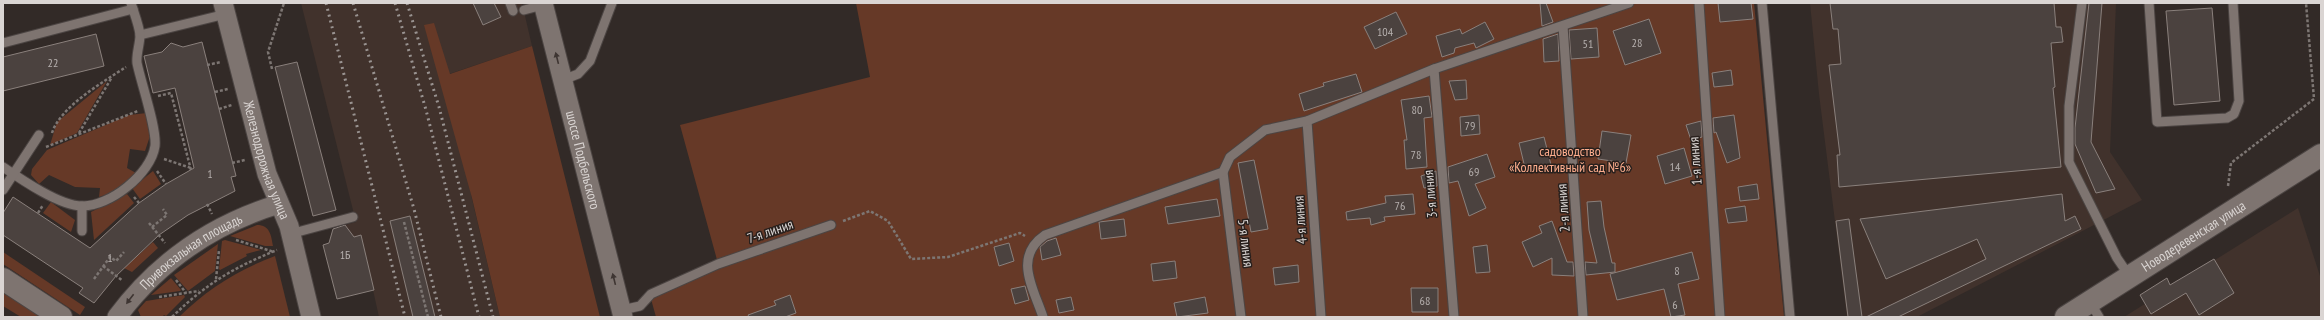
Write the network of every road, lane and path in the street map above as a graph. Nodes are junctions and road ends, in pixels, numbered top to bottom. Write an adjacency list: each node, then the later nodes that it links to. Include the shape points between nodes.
1 (284, 3): 20 (path, via 268,52)
2 (612, 3): 23 (lane, via 590,61 578,74)
3 (1629, 3): 14 (lane)
4 (1699, 3): 88 (lane, 1-я линия)
5 (1762, 3): 89 (lane)
6 (2082, 3): 67 (lane, via 2069,106 2069,162 2117,258)
7 (2148, 3): 8 (lane, via 2157,122 2227,118 2237,109 2239,101)
8 (2233, 3)
9 (2306, 3): 43 (path, via 2314,99 2231,163)
10 (543, 4): 13 (lane); 23 (street, шоссе Подбельского, one-way to 10)
11 (132, 6): 15 (lane); 16 (lane)
12 (225, 8): 15 (lane); 46 (street, Железнодорожная улица, via 267,174)
13 (524, 10)
14 (1563, 26): 21 (lane); 87 (lane, 2-я линия)
15 (140, 35): 17 (lane)
16 (3, 43)
17 (137, 60): 22 (path); 26 (lane)
18 (223, 61): 19 (path)
19 (207, 65)
20 (272, 69)
21 (1434, 69): 30 (lane); 86 (lane, 3-я линия)
22 (112, 76): 31 (path); 32 (path, via 82,97 55,122)
23 (563, 80): 77 (street, шоссе Подбельского, one-way to 23)
24 (230, 89): 25 (path)
25 (215, 92)
26 (146, 99): 28 (lane); 36 (path, via 171,93 191,169)
27 (234, 105): 29 (path)
28 (148, 109): 31 (path, via 128,114); 36 (lane, via 155,137)
29 (219, 109)
30 (1307, 121): 41 (lane, via 1265,130 1230,157); 85 (lane, 4-я линия)
31 (79, 134): 35 (path)
32 (52, 135)
33 (37, 138): 35 (path); 42 (lane)
34 (50, 141): 35 (path)
35 (48, 148)
36 (152, 155): 47 (lane, via 140,176 127,188 98,203)
37 (2321, 156): 67 (main road, Новодеревенская улица)
38 (248, 159): 39 (path)
39 (232, 163)
40 (3, 167): 42 (lane)
41 (1223, 172): 58 (lane, via 1046,235); 84 (lane, 5-я линия)
42 (14, 174): 44 (lane); 47 (lane, via 66,203)
43 (2228, 186)
44 (3, 190)
45 (206, 204): 49 (path)
46 (278, 204): 56 (street, Железнодорожная улица); 79 (street, Привокзальная площадь, one-way to 79, via 238,218 192,244 150,278)
47 (82, 206): 55 (lane)
48 (163, 209): 54 (path, via 167,215)
49 (213, 215)
50 (353, 218): 56 (lane)
51 (404, 222): 82 (path)
52 (149, 223): 54 (path)
53 (831, 225): 58 (path, via 870,211 888,222 911,259 948,256 1020,233); 77 (lane, 7-я линия, via 718,264 651,294 640,306)
54 (152, 227): 59 (path)
55 (82, 231)
56 (290, 234): 81 (street, Железнодорожная улица)
57 (232, 239): 63 (path)
58 (1034, 243): 83 (lane, via 1027,261)
59 (167, 246)
60 (219, 246): 71 (path)
61 (278, 250): 63 (path)
62 (124, 252): 64 (path, via 116,261 110,257)
63 (274, 252): 71 (path, via 250,260)
64 (103, 266): 65 (path); 72 (path)
65 (100, 271): 66 (path); 70 (path)
66 (103, 274)
67 (2130, 277): 76 (main road, Новодеревенская улица)
68 (174, 278): 74 (path)
69 (3, 279): 78 (main road)
70 (94, 279)
71 (216, 279): 73 (path)
72 (126, 283)
73 (201, 290): 74 (path); 80 (path)
74 (186, 293): 75 (path)
75 (151, 298)
76 (2094, 310): 90 (main road, Новодеревенская улица)
77 (623, 314)
78 (62, 317)
79 (117, 317)
80 (172, 317)
81 (311, 317)
82 (428, 317)
83 (1043, 317)
84 (1241, 317)
85 (1321, 317)
86 (1454, 317)
87 (1584, 317)
88 (1720, 317)
89 (1790, 317)
90 (2066, 317)

